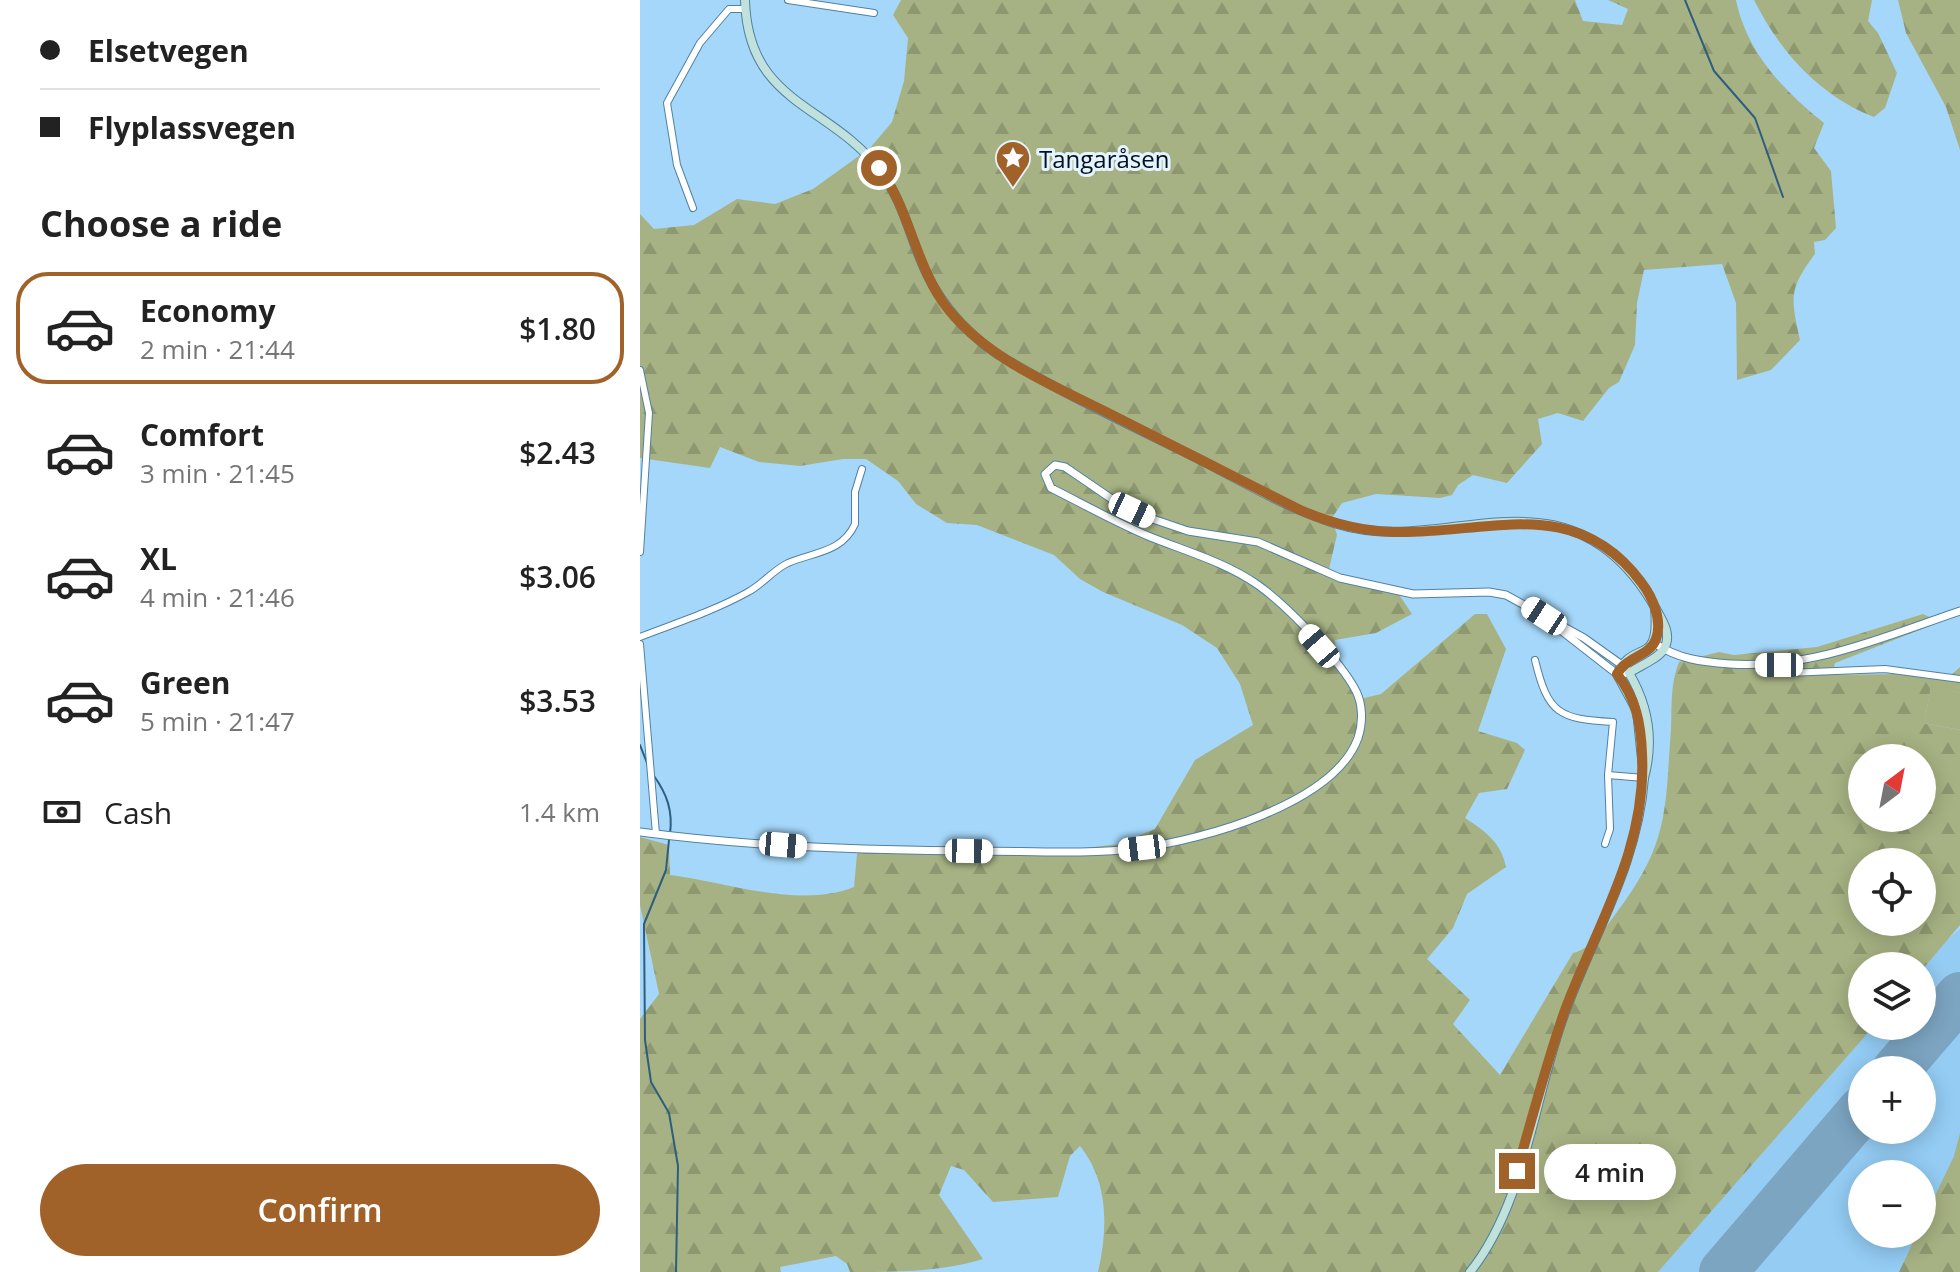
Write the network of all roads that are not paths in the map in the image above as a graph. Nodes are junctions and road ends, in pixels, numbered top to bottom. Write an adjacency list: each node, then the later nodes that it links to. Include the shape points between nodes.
1 (788, 0): 2 (street)
2 (811, 2): 4 (street)
3 (745, 4): 5 (street, via 716,21 667,103 677,165); 9 (main road, via 750,42 766,72 879,168 942,302 997,354 1334,523 1392,532 1527,523 1570,530 1629,567)
4 (874, 13)
5 (693, 208)
6 (640, 370): 8 (street, via 649,413)
7 (862, 469): 12 (street, via 855,492 855,524 837,545 787,563 731,601)
8 (640, 552)
9 (1655, 608): 13 (main road); 15 (main road, via 1666,632)
10 (1960, 611): 18 (street, via 1839,653)
11 (1544, 616): 17 (street); 20 (street); 25 (street, via 1499,593 1430,595 1363,584 1316,570 1258,542 1177,528 1132,510 1055,465 1045,474 1051,488 1247,577 1297,620 1359,698 1358,737 1331,774 1233,826 1123,850 811,847)
12 (640, 637)
13 (1654, 643): 15 (street); 17 (main road)
14 (640, 644): 25 (street)
15 (1664, 650): 18 (street, via 1689,660); 19 (main road)
16 (1535, 660): 22 (street, via 1546,696 1558,712 1572,720 1613,722)
17 (1622, 664): 19 (street); 20 (main road)
18 (1779, 665): 21 (street, via 1787,673 1885,669)
19 (1629, 673): 20 (street); 23 (main road, via 1647,718)
20 (1617, 674): 23 (main road, via 1637,711)
21 (1960, 679)
22 (1608, 775): 23 (street); 26 (street, via 1610,829)
23 (1644, 778): 27 (main road, via 1627,866 1564,1014 1504,1215)
24 (640, 832): 25 (street)
25 (656, 834)
26 (1605, 844)
27 (1470, 1272)

